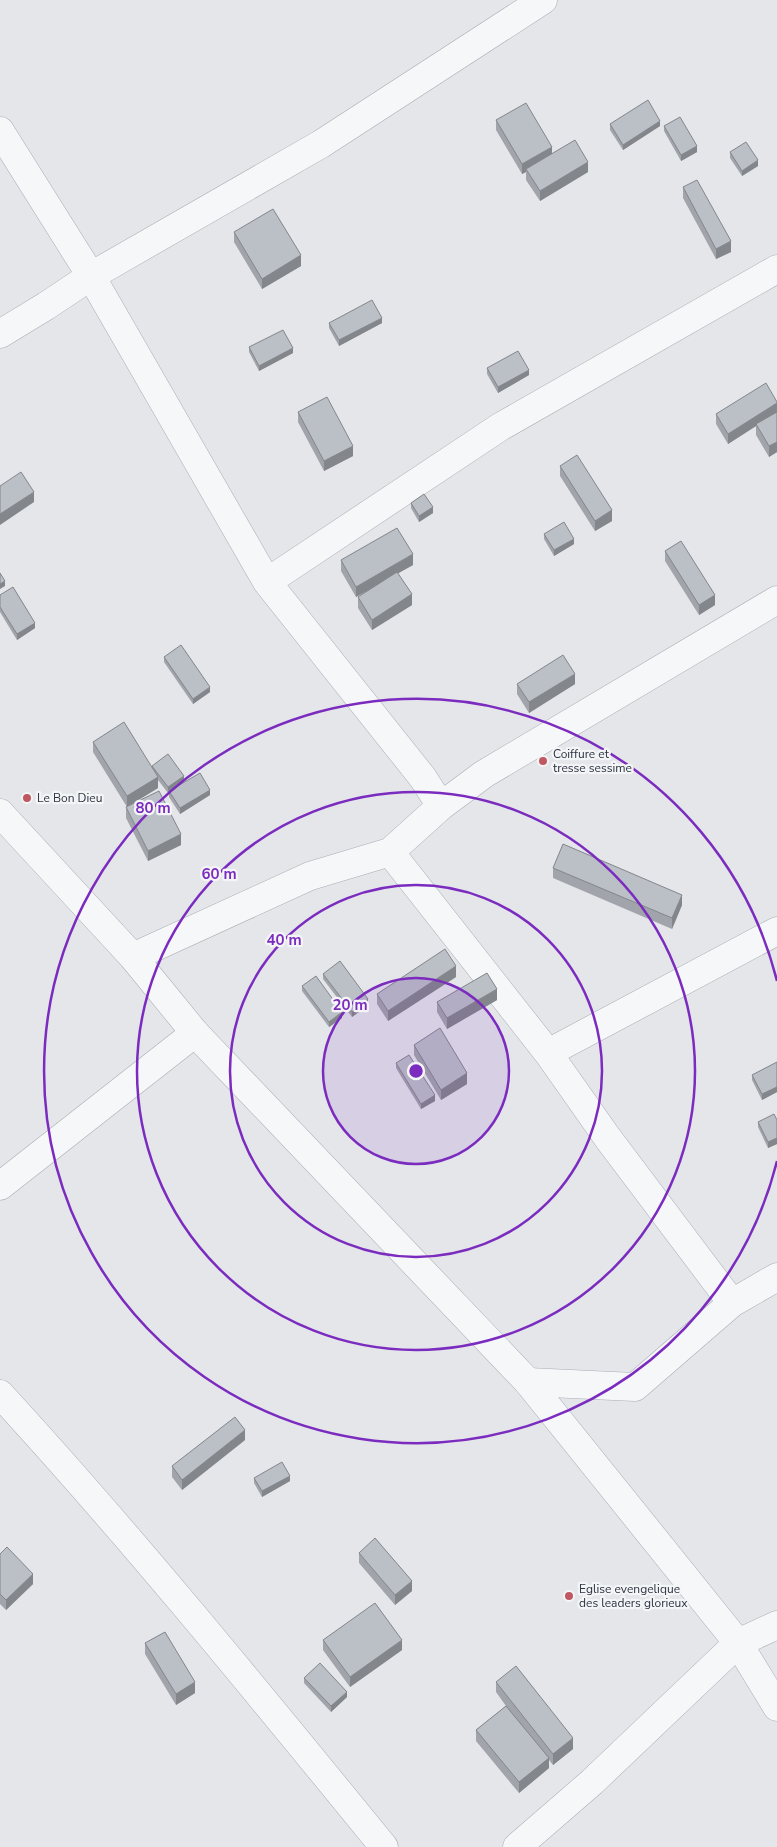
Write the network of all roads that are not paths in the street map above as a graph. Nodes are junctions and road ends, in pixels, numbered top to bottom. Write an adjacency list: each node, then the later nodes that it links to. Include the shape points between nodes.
1 (543, 0): 4 (street, via 320,144)
2 (0, 131): 4 (street)
3 (777, 269): 6 (street, via 500,427)
4 (91, 276): 5 (street); 6 (street)
5 (0, 334)
6 (268, 582): 8 (street, via 423,778)
7 (777, 600): 8 (street, via 484,774)
8 (441, 806): 10 (street)
9 (0, 813): 12 (street)
10 (390, 852): 12 (street, via 310,876); 14 (street)
11 (777, 931): 14 (street)
12 (132, 957): 13 (street)
13 (195, 1033): 15 (street); 18 (street)
14 (548, 1053): 17 (street)
15 (0, 1186)
16 (777, 1277): 17 (street)
17 (732, 1303): 18 (street, via 635,1387)
18 (528, 1382): 21 (street)
19 (0, 1394): 23 (street, via 60,1459)
20 (777, 1625): 21 (street)
21 (738, 1643): 22 (street); 24 (street, via 592,1782)
22 (777, 1707)
23 (384, 1847)
24 (517, 1847)

